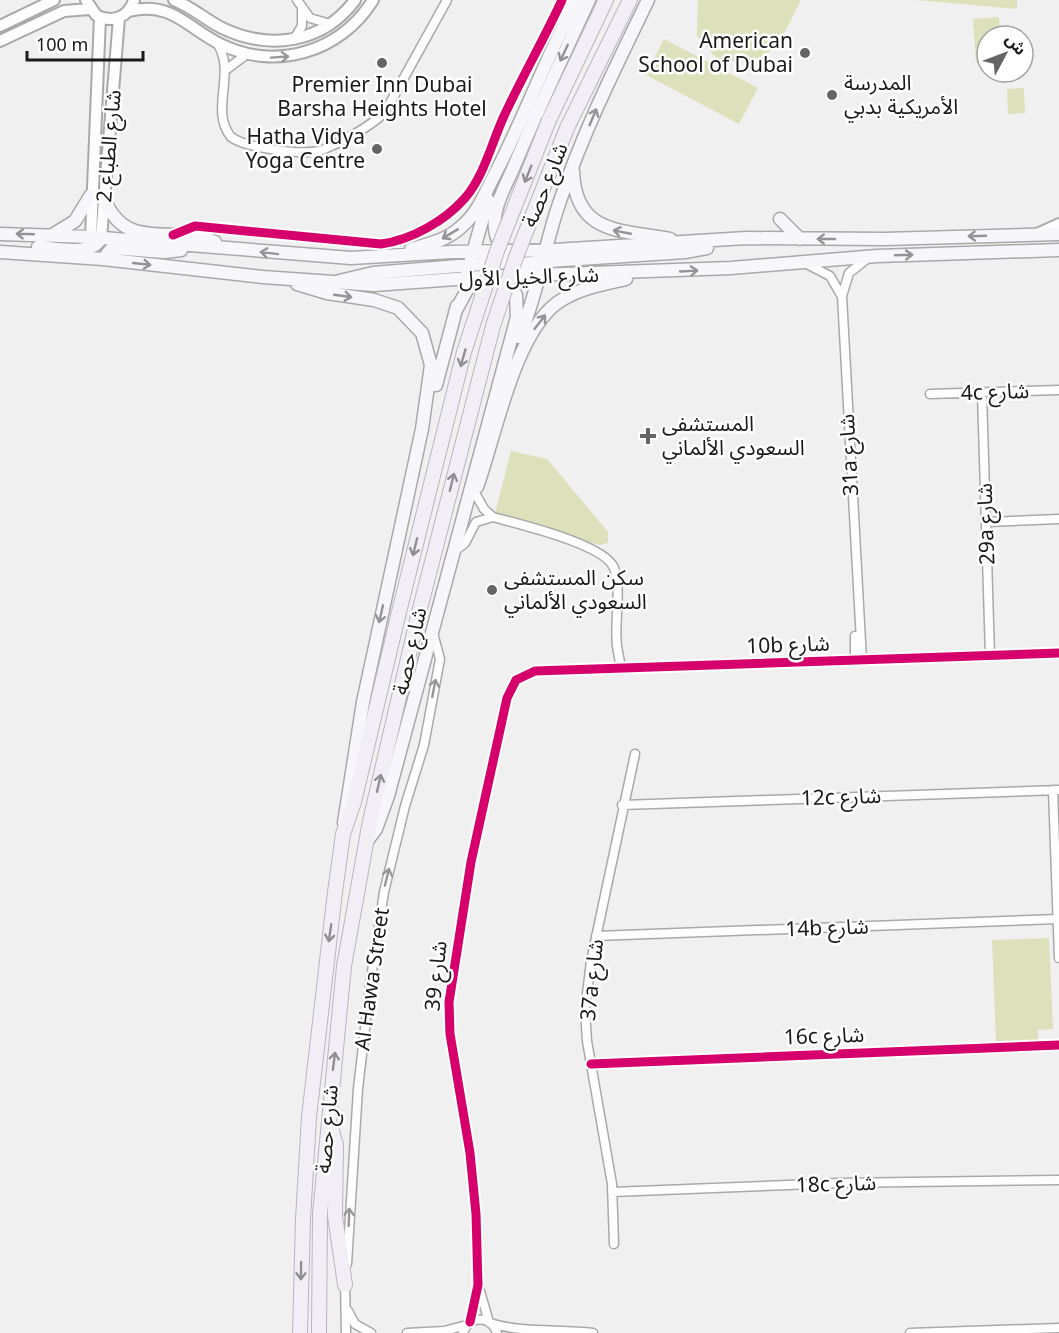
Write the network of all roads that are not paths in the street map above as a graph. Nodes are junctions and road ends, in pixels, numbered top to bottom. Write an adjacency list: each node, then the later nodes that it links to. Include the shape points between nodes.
1 (54, 0): 21 (street)
2 (134, 0): 17 (street)
3 (174, 0): 22 (street, via 236,34 262,40)
4 (297, 0): 16 (street)
5 (356, 0): 20 (street)
6 (373, 0): 26 (street, one-way to 6, via 286,57 318,48 345,31)
7 (447, 0): 27 (street, via 386,112 321,150 250,145 231,137 222,117)
8 (562, 0): 39 (street, via 471,189 458,205 431,225 381,244 195,226)
9 (569, 0): 25 (street)
10 (577, 0): 25 (main road)
11 (590, 0): 56 (main road, one-way to 56, via 499,202 495,231)
12 (606, 0): 87 (main road, شارع حصة, one-way to 87, bridge, via 549,120 497,251 464,352)
13 (630, 0): 88 (main road, شارع حصة, one-way to 13, bridge, via 417,620 493,326 567,128)
14 (648, 0): 31 (main road, one-way to 14)
15 (88, 4): 18 (street); 23 (street)
16 (302, 9): 20 (street, via 315,21); 22 (street, via 302,26)
17 (129, 11): 19 (street); 24 (street, via 164,10)
18 (100, 17): 19 (street); 28 (street, شارع الطباع 2)
19 (119, 18): 29 (street, شارع الطباع 2)
20 (331, 24): 22 (street)
21 (0, 26)
22 (293, 40)
23 (0, 41)
24 (217, 42): 26 (street); 27 (street)
25 (554, 42): 30 (main road)
26 (247, 54): 27 (street)
27 (226, 69)
28 (97, 73): 29 (street, via 105,67); 32 (street, شارع الطباع 2)
29 (115, 75): 33 (street, شارع الطباع 2)
30 (506, 153): 51 (main road, one-way to 51, via 476,211 461,227 436,242); 52 (main road)
31 (573, 163): 45 (main road, one-way to 31, via 620,232 596,222 575,195); 53 (main road)
32 (91, 195): 38 (main road, via 75,221); 43 (street, شارع الطباع 2)
33 (105, 201): 39 (main road, via 116,222 127,229); 43 (street, شارع الطباع 2)
34 (780, 219): 42 (main road)
35 (1059, 224): 40 (street)
36 (0, 234): 38 (main road, شارع الخيل الأول, one-way to 36)
37 (1059, 234): 40 (main road, شارع الخيل الأول)
38 (50, 235): 44 (main road, شارع الخيل الأول)
39 (173, 235): 48 (main road, via 206,239)
40 (1035, 235): 42 (main road, شارع الخيل الأول, one-way to 42)
41 (733, 239): 42 (main road, شارع الخيل الأول); 45 (main road, شارع الخيل الأول); 53 (main road, via 685,252)
42 (800, 239)
43 (96, 241): 44 (main road, شارع الخيل الأول); 47 (main road, شارع الخيل الأول); 55 (main road)
44 (75, 242): 46 (main road)
45 (679, 244): 53 (main road, شارع الخيل الأول)
46 (0, 246)
47 (191, 246): 48 (main road, شارع الخيل الأول); 55 (main road, via 170,252 112,248)
48 (224, 247): 51 (main road, شارع الخيل الأول, one-way to 48, via 314,257)
49 (1059, 250): 54 (main road, شارع الخيل الأول, one-way to 49)
50 (0, 252): 55 (main road, شارع الخيل الأول)
51 (390, 255): 52 (main road, شارع الخيل الأول)
52 (470, 256): 56 (main road, شارع الخيل الأول); 58 (main road); 62 (main road); 64 (main road)
53 (544, 256): 56 (main road); 60 (main road)
54 (874, 256): 57 (main road, شارع الخيل الأول); 65 (street, 31a شارع, via 849,273)
55 (107, 260): 63 (main road, شارع الخيل الأول, one-way to 63)
56 (514, 260): 58 (main road); 60 (main road)
57 (800, 260): 59 (main road, شارع الخيل الأول, one-way to 57); 65 (street, via 830,276)
58 (497, 271): 60 (main road, شارع الخيل الأول); 61 (main road, شارع الخيل الأول); 67 (main road, via 512,287 518,308)
59 (650, 273): 60 (main road, شارع الخيل الأول); 72 (main road, one-way to 59, via 524,348 540,320 556,304 576,293)
60 (540, 275): 67 (main road)
61 (483, 277): 62 (main road, شارع الخيل الأول); 66 (main road, via 467,290)
62 (465, 279): 64 (main road, شارع الخيل الأول, via 374,285); 66 (main road)
63 (287, 280): 64 (main road, شارع الخيل الأول); 71 (main road, one-way to 71, via 327,294 387,303 415,324 427,343 431,365)
64 (338, 282)
65 (842, 296): 81 (street, 31a شارع)
66 (455, 312): 71 (main road)
67 (502, 376): 76 (main road, via 477,456)
68 (1059, 390): 69 (street, 4c شارع)
69 (982, 393): 70 (street, 4c شارع); 75 (street, 29a شارع)
70 (930, 394)
71 (422, 429): 87 (main road, one-way to 87, via 363,702)
72 (475, 493): 73 (street); 76 (main road)
73 (493, 517): 77 (street, via 476,522 465,543); 82 (street, via 564,539 602,553 610,560 615,574)
74 (1059, 519): 75 (street)
75 (986, 522): 80 (street, 29a شارع)
76 (460, 533): 77 (main road)
77 (456, 550): 78 (main road)
78 (433, 633): 88 (main road, via 384,808); 99 (street, Al Hawa Street, one-way to 78, via 358,1089 370,985 384,892 424,744 440,659)
79 (1059, 653): 80 (street, 10b شارع)
80 (990, 656): 81 (street, 10b شارع)
81 (858, 660): 82 (street, 10b شارع)
82 (618, 669): 83 (street, 10b شارع, via 535,671)
83 (520, 676): 98 (street, شارع 39, via 510,690 483,802 449,1002 450,1034 474,1190)
84 (635, 754): 86 (street, 37a شارع)
85 (1056, 790): 86 (street, 12c شارع); 89 (street)
86 (622, 805): 90 (street, 37a شارع)
87 (343, 834): 104 (main road, شارع حصة, one-way to 104, via 309,1117)
88 (367, 841): 94 (main road, شارع حصة, one-way to 88, via 344,966)
89 (1058, 919): 90 (street, 14b شارع); 91 (street)
90 (596, 936): 93 (street, 37a شارع, via 585,1010)
91 (1059, 958)
92 (1059, 1045): 93 (street, 16c شارع)
93 (591, 1064): 96 (street, 37a شارع)
94 (329, 1120): 99 (main road, via 335,1137 335,1216); 105 (main road, شارع حصة, via 320,1214)
95 (1059, 1180): 96 (street, 18c شارع)
96 (612, 1192): 97 (street, 37a شارع)
97 (614, 1245)
98 (478, 1285): 100 (street, شارع 39); 101 (street, شارع 39)
99 (345, 1290): 106 (street, Al Hawa Street); 107 (street, via 350,1317)
100 (490, 1322): 101 (street, via 480,1319); 109 (street, شارع 39); 110 (street, via 517,1329)
101 (467, 1327): 108 (street)
102 (1059, 1328): 103 (street)
103 (955, 1332): 111 (street)
104 (300, 1333)
105 (318, 1333)
106 (346, 1333)
107 (371, 1333)
108 (407, 1333)
109 (497, 1333)
110 (593, 1333)
111 (910, 1333)

